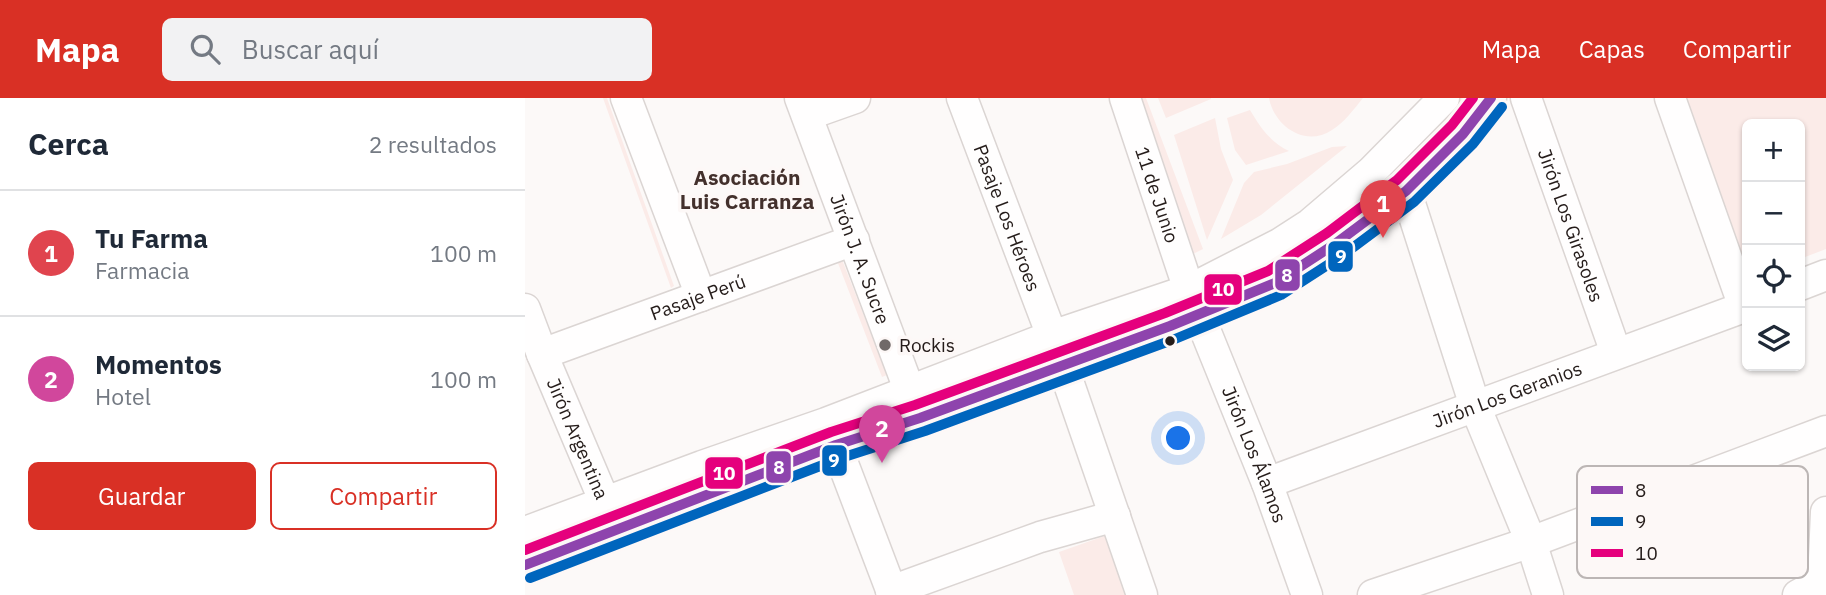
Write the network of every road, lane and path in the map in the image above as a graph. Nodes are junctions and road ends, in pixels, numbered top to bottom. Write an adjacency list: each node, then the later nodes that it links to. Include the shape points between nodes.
1 (626, 98): 14 (street)
2 (855, 98): 9 (street)
3 (963, 98): 19 (street, Pasaje Los Héroes)
4 (1125, 98): 16 (street, 11 de Junio)
5 (1444, 98): 16 (street, via 1371,172 1310,224)
6 (1491, 98): 10 (street, via 1464,134)
7 (1526, 98): 20 (street, Jirón Los Girasoles)
8 (1670, 98): 15 (street)
9 (803, 107): 11 (street, Jirón J. A. Sucre)
10 (1406, 191): 16 (street, via 1275,283); 24 (street)
11 (853, 240): 14 (street, Pasaje Perú); 23 (street, Jirón J. A. Sucre)
12 (1826, 275): 13 (street)
13 (1805, 283)
14 (701, 296): 21 (street, Pasaje Perú)
15 (1742, 296)
16 (1194, 302): 19 (street); 22 (street); 30 (street, Jirón Los Álamos)
17 (1743, 308): 20 (street, Jirón Los Geranios)
18 (525, 309): 21 (street, Jirón Argentina)
19 (1052, 336): 23 (street)
20 (1616, 353): 24 (street, Jirón Los Geranios)
21 (542, 354): 31 (street, Jirón Argentina)
22 (1059, 365): 25 (street); 33 (street)
23 (909, 390): 25 (street, Jirón J. A. Sucre); 27 (street)
24 (1475, 406): 30 (street, Jirón Los Geranios); 37 (street)
25 (920, 418): 27 (street)
26 (1826, 431): 28 (street)
27 (831, 434): 29 (street); 40 (street)
28 (1733, 466)
29 (707, 479): 31 (street); 35 (street)
30 (1267, 483): 42 (street, Jirón Los Álamos)
31 (605, 501): 35 (street, Jirón Argentina); 36 (street)
32 (1826, 512): 39 (street)
33 (1115, 516): 40 (street, via 1040,537); 41 (street)
34 (1577, 525): 37 (street)
35 (615, 529): 38 (street)
36 (525, 532)
37 (1531, 542): 43 (street); 44 (street)
38 (525, 565)
39 (1816, 585)
40 (892, 593)
41 (1142, 595)
42 (1307, 595)
43 (1373, 595)
44 (1548, 595)

